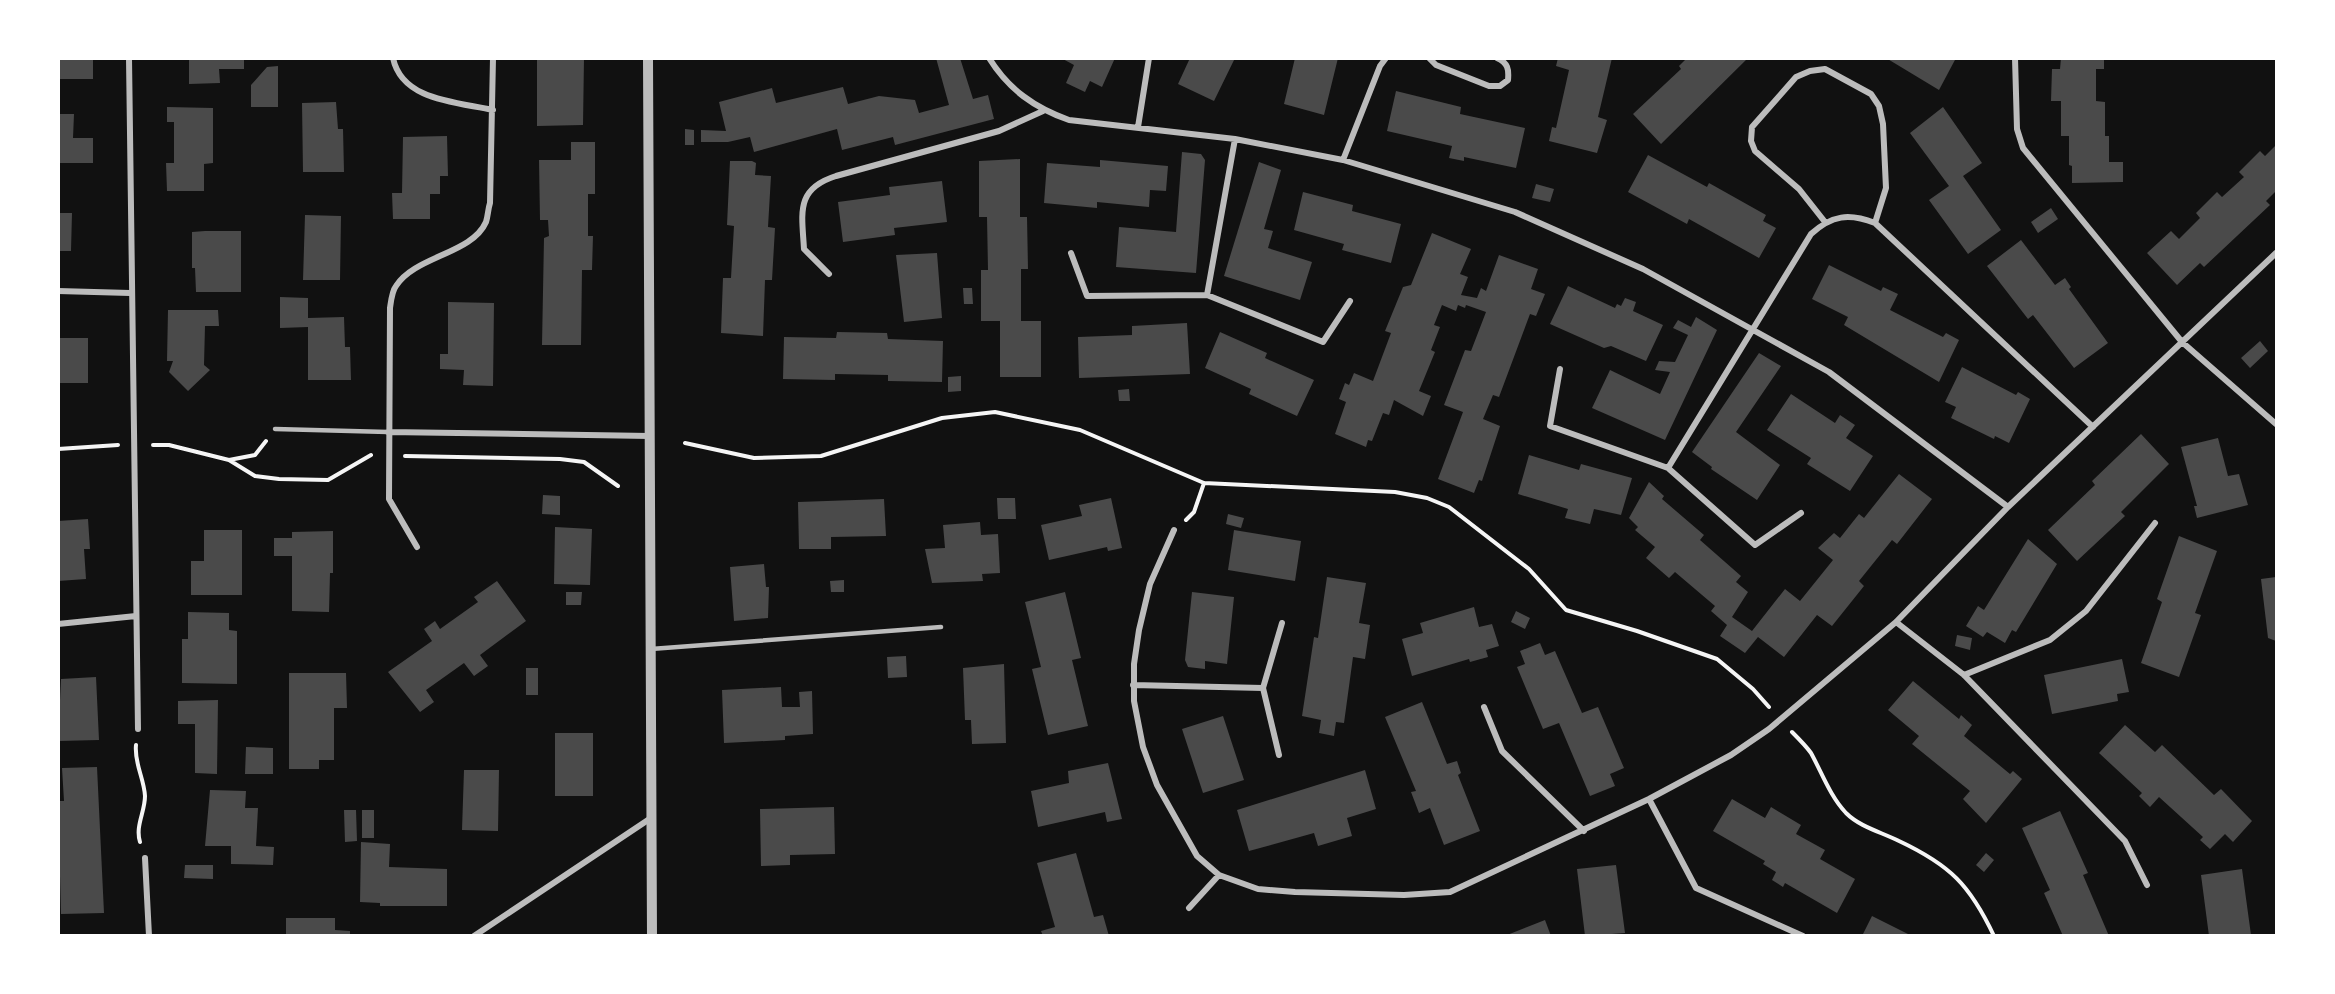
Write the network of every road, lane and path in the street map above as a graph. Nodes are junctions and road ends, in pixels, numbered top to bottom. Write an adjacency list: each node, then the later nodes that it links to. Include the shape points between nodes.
1 (129, 58): 22 (street)
2 (393, 58): 11 (street, via 403,81 419,93)
3 (493, 58): 11 (street)
4 (648, 58): 32 (street)
5 (989, 58): 12 (street, via 1013,90)
6 (1149, 58): 13 (street)
7 (1386, 58): 15 (street)
8 (1429, 58): 9 (street, via 1436,65 1490,86 1500,86 1508,80 1509,70)
9 (1497, 58)
10 (2015, 58): 26 (street, via 2017,129 2023,148)
11 (493, 110): 31 (street, via 486,222 477,234 410,271 395,286 390,308)
12 (1043, 111): 13 (street, via 1069,120); 20 (street, via 999,131 836,176 813,186 802,209 804,249)
13 (1138, 127): 14 (street)
14 (1236, 139): 15 (street); 23 (street)
15 (1343, 160): 25 (street, via 1515,212 1643,269)
16 (1825, 222): 17 (street, via 1844,216); 17 (street, via 1799,189 1755,151 1751,141 1752,127 1796,77 1825,69 1871,94 1879,106 1886,188); 25 (street, via 1811,234)
17 (1875, 223): 29 (street)
18 (1071, 253): 23 (street, via 1088,296)
19 (2277, 253): 26 (street)
20 (829, 274)
21 (58, 291): 22 (street)
22 (130, 293): 34 (street)
23 (1207, 295): 24 (street, via 1323,342)
24 (1350, 301)
25 (1754, 330): 37 (street); 39 (street, via 1829,372)
26 (2182, 342): 28 (street); 29 (street)
27 (1560, 369): 37 (street, via 1550,426)
28 (2277, 424)
29 (2093, 427): 39 (street)
30 (275, 429): 31 (lane); 36 (path, via 255,455)
31 (388, 432): 32 (street); 43 (street, via 389,499)
32 (650, 436): 49 (street)
33 (685, 443): 38 (path, via 754,458 821,456 942,418 995,412 1080,429)
34 (135, 444): 35 (path); 44 (street)
35 (58, 449)
36 (229, 460)
37 (1668, 468): 40 (street, via 1755,545)
38 (1204, 483): 42 (path, via 1194,512); 54 (path, via 1395,492 1449,507 1529,569 1566,610 1717,659 1753,689)
39 (2008, 507): 45 (street)
40 (1801, 513)
41 (2155, 523): 50 (street, via 2086,611 2049,640)
42 (1174, 530): 51 (street, via 1150,584 1136,645)
43 (417, 547)
44 (136, 616): 46 (street); 55 (street)
45 (1896, 622): 50 (street); 54 (street)
46 (58, 624)
47 (1282, 624): 52 (street)
48 (941, 627): 49 (lane)
49 (651, 649): 58 (street)
50 (1964, 675): 62 (street, via 2125,841)
51 (1133, 685): 52 (street); 61 (street, via 1143,747 1157,785 1197,856)
52 (1263, 688): 56 (street)
53 (1484, 707): 59 (street, via 1502,751)
54 (1781, 720): 57 (street, via 1731,755); 68 (path, via 1809,751 1846,814 1950,870 1978,903)
55 (138, 729): 60 (path, via 135,756 145,798 137,833)
56 (1279, 755)
57 (1649, 799): 59 (street); 67 (street, via 1696,888)
58 (652, 818): 65 (street); 66 (street)
59 (1584, 831): 61 (street, via 1450,892 1295,892 1258,889)
60 (145, 858): 64 (street)
61 (1219, 875): 63 (street)
62 (2147, 885)
63 (1189, 908)
64 (149, 936)
65 (474, 936)
66 (652, 936)
67 (1803, 936)
68 (1994, 936)

